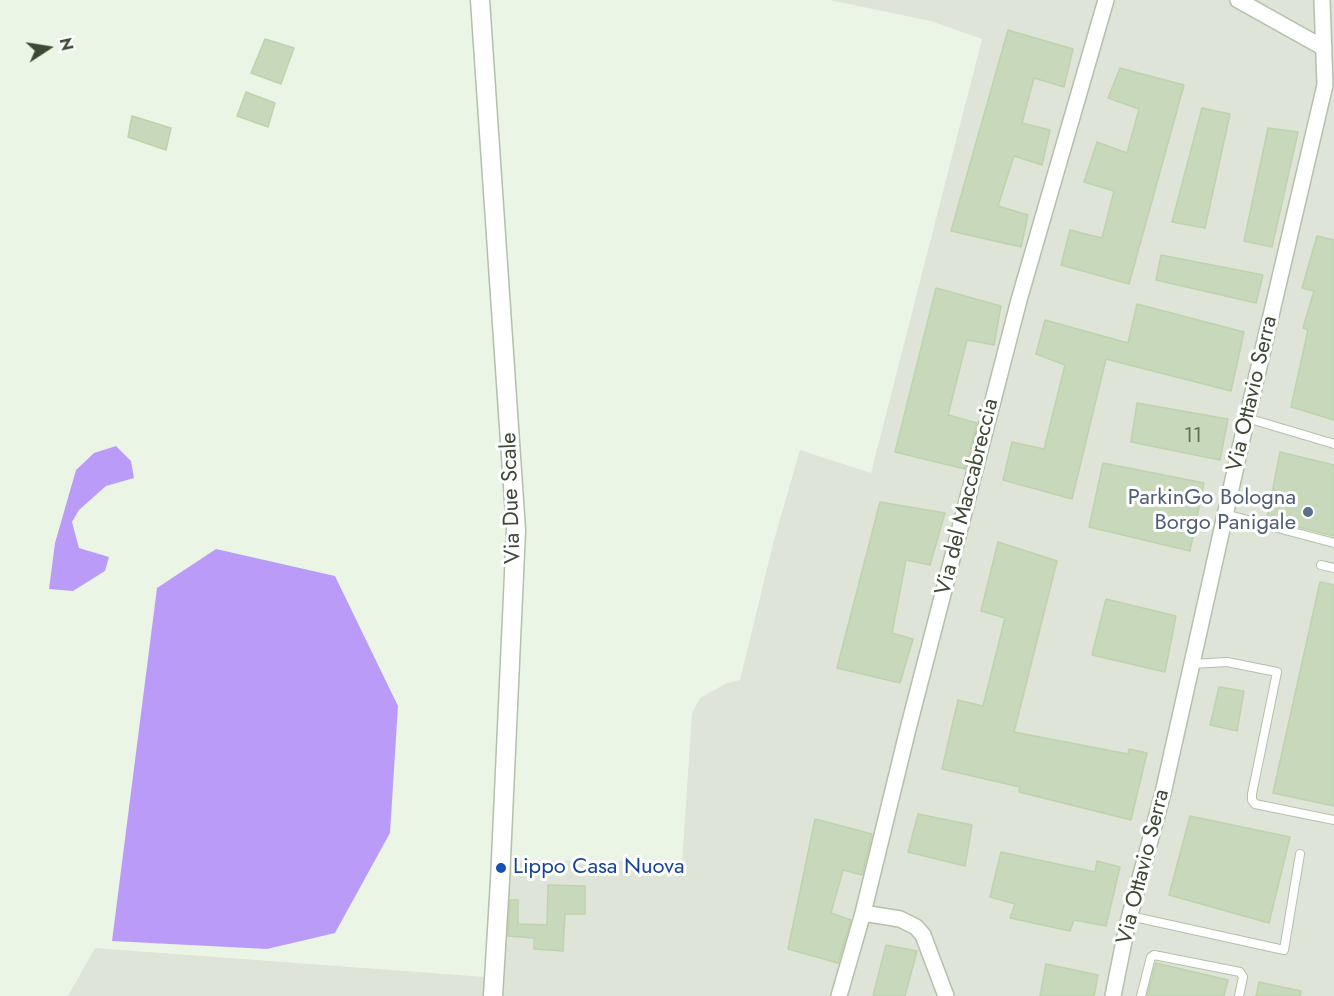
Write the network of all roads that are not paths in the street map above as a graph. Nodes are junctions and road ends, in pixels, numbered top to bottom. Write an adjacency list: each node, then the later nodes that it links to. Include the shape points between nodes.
1 (480, 0): 17 (street, Via Due Scale, via 516,530)
2 (1106, 0): 15 (street, Via del Maccabreccia, via 1018,300)
3 (1238, 0): 5 (street)
4 (1322, 0): 5 (street, Via Ottavio Serra)
5 (1324, 48): 6 (street, Via Ottavio Serra, via 1325,85)
6 (1247, 418): 7 (lane); 8 (street, Via Ottavio Serra)
7 (1334, 444)
8 (1225, 514): 9 (lane); 12 (street, Via Ottavio Serra)
9 (1334, 543)
10 (1321, 565): 11 (lane)
11 (1334, 568)
12 (1192, 664): 13 (lane, via 1227,662 1277,672 1252,800 1255,804); 16 (street, Via Ottavio Serra)
13 (1334, 820)
14 (1300, 854): 16 (lane, via 1284,950)
15 (863, 913): 18 (street, Via del Maccabreccia); 19 (street, via 900,919 916,927 923,935)
16 (1130, 916): 20 (street, Via Ottavio Serra)
17 (493, 996)
18 (839, 996)
19 (946, 996)
20 (1113, 996)
21 (1141, 996): 22 (lane, via 1151,957 1157,955 1240,972 1243,977)
22 (1239, 996)

